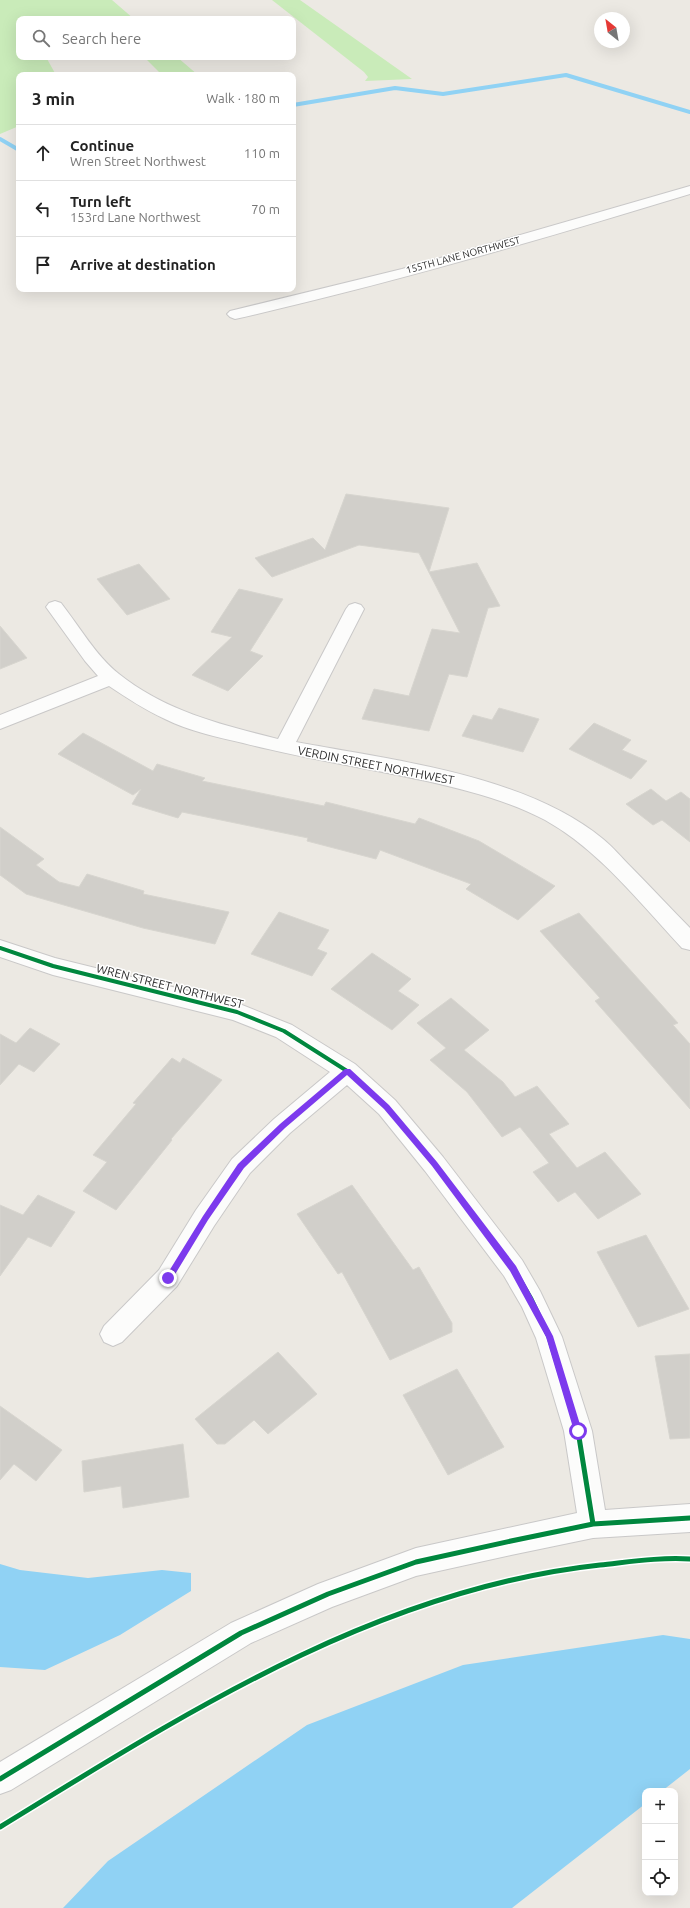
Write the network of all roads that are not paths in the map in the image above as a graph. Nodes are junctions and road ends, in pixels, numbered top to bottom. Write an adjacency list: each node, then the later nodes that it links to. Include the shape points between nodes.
1 (690, 190): 2 (street, 155TH LANE NORTHWEST, via 466,255)
2 (235, 314)
3 (55, 607): 5 (street, VERDIN STREET NORTHWEST)
4 (355, 609): 7 (street)
5 (110, 678): 6 (street); 7 (street, VERDIN STREET NORTHWEST, via 140,698 173,715 212,729)
6 (0, 722)
7 (284, 747): 8 (street, VERDIN STREET NORTHWEST, via 464,783 512,797 552,815 596,844)
8 (690, 942)
9 (0, 949): 10 (street, WREN STREET NORTHWEST, via 53,966 237,1012 284,1031)
10 (347, 1071): 11 (street, via 282,1126 241,1166 168,1278); 13 (street, WREN STREET NORTHWEST, via 387,1107 434,1164 513,1268 531,1300 549,1336 578,1431)
11 (113, 1334)
12 (690, 1518): 13 (street)
13 (593, 1524): 14 (street, via 416,1562 328,1594 241,1633)
14 (0, 1779)

